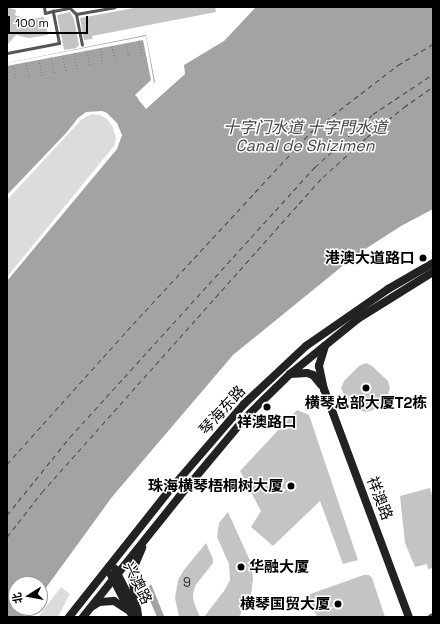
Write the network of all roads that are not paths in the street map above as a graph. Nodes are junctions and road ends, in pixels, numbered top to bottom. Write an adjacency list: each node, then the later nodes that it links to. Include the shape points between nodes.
1 (44, 7): 4 (lane, via 46,13)
2 (114, 7): 5 (lane)
3 (69, 8): 4 (lane); 5 (lane)
4 (53, 11): 7 (lane, via 59,43)
5 (76, 14): 6 (lane)
6 (82, 44)
7 (7, 53)
8 (433, 263): 14 (main road, 琴海东路, via 388,289 306,346 266,383 244,404)
9 (433, 272): 10 (main road, 琴海东路, via 359,318)
10 (325, 345): 11 (main road, 琴海东路); 12 (main road, 祥澳路, via 319,366)
11 (290, 374): 12 (main road, 祥澳路, via 307,373 317,379); 13 (main road, 琴海东路, via 246,417)
12 (324, 389): 20 (main road, 祥澳路)
13 (146, 538): 15 (main road, 琴海东路); 17 (main road, via 132,578)
14 (109, 564): 15 (main road, 兴澳路); 18 (main road, 琴海东路)
15 (115, 576): 16 (main road, 琴海东路); 17 (main road, 兴澳路)
16 (90, 607): 17 (main road, via 99,602 114,602); 19 (main road, 琴海东路)
17 (135, 615)
18 (69, 617)
19 (83, 617)
20 (409, 617)

